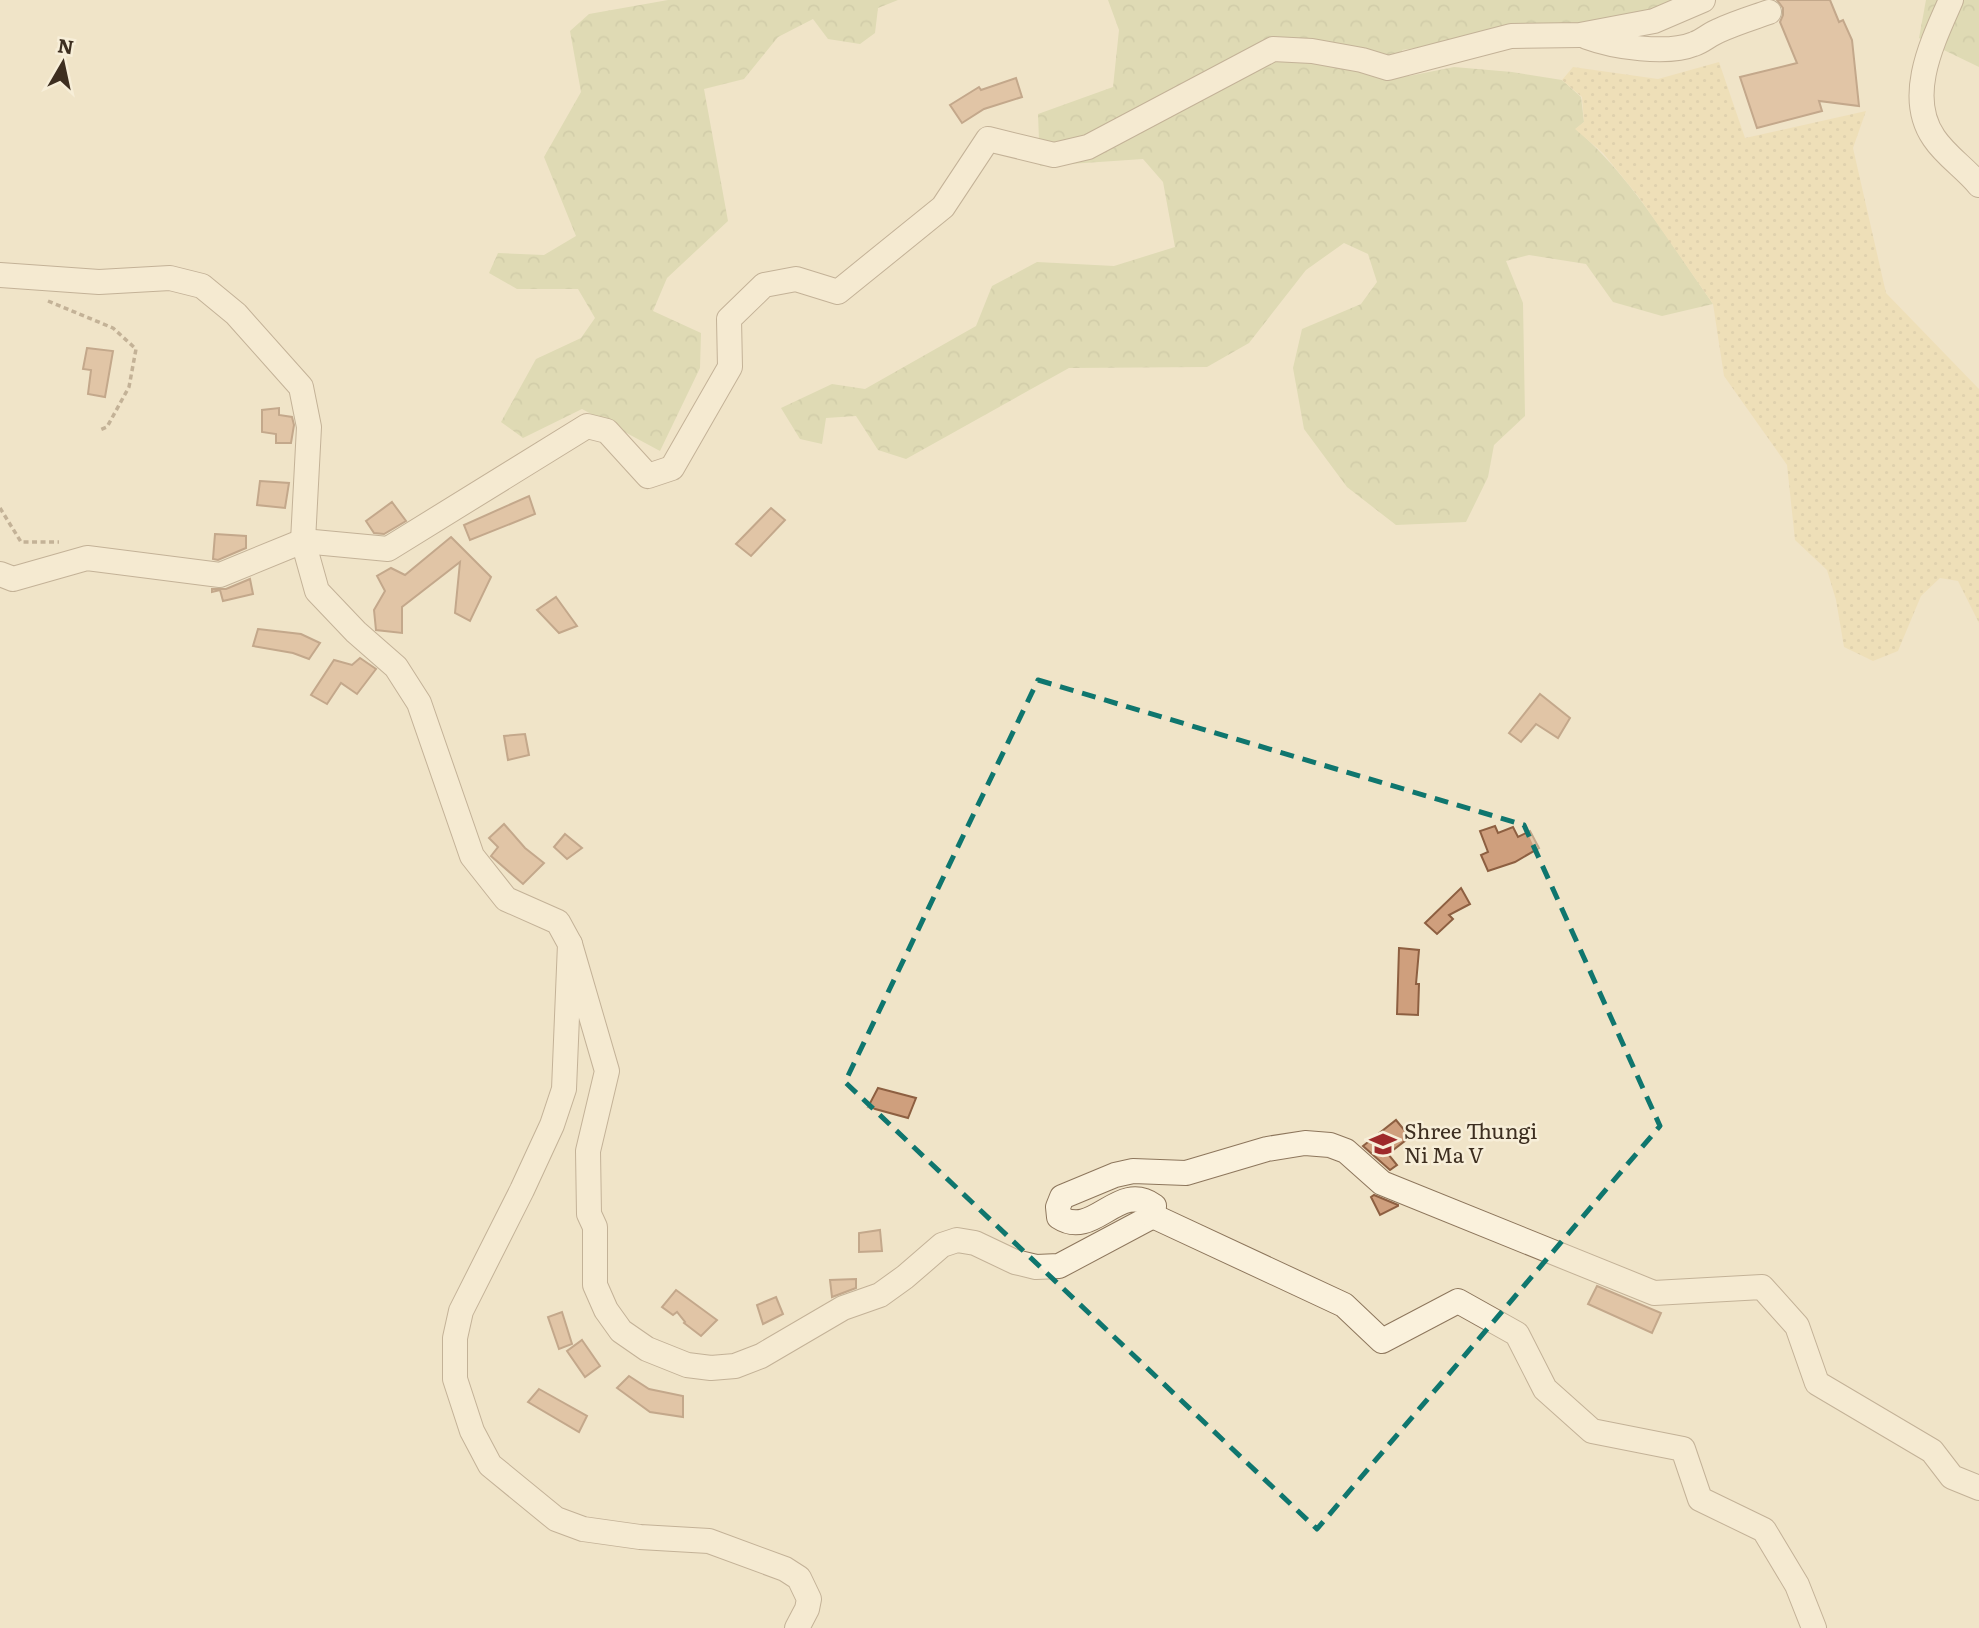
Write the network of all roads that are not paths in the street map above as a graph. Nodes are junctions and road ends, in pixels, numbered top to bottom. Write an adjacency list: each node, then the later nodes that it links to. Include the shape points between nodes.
1 (1703, 0): 4 (street, via 1654,21)
2 (1951, 0): 5 (street, via 1930,52 1922,107 1933,137)
3 (1769, 12): 4 (street, via 1678,48 1604,43)
4 (1580, 35): 7 (street, via 1511,36 1388,68 1312,51 1273,49 1088,147 1054,155 988,139 943,207 838,292 796,279 764,285 729,319 730,367 672,468 648,476 607,431 587,426 388,549)
5 (1979, 185)
6 (0, 275): 7 (street, via 99,282 170,278 202,286 236,314 301,387 309,427)
7 (303, 541): 8 (street, via 220,575 87,558 13,579); 9 (street, via 317,591 396,667 419,704 472,856 506,899 558,922)
8 (0, 574)
9 (570, 944): 10 (street, via 607,1071 588,1151 589,1213 596,1227 595,1285 621,1331 647,1349 687,1365 735,1366 843,1308 880,1295 942,1245 957,1240 975,1243 1015,1262 1059,1266); 12 (street, via 564,1088 522,1191 461,1311 455,1338 455,1379 462,1403 491,1465 556,1519 583,1529 709,1541 785,1569 799,1578 809,1599)
10 (1153, 1216): 11 (street, via 1154,1206 1144,1199 1126,1200 1083,1223 1068,1223 1059,1217 1058,1207 1062,1197 1115,1175 1186,1173 1268,1149 1305,1143 1330,1145 1346,1151 1382,1183 1654,1293 1762,1287 1797,1326 1817,1382 1932,1451 1952,1477); 13 (street, via 1343,1305 1382,1341 1458,1301 1517,1334 1545,1389 1592,1431 1683,1449 1700,1499 1764,1530 1797,1585)
11 (1979, 1488)
12 (797, 1628)
13 (1814, 1628)

